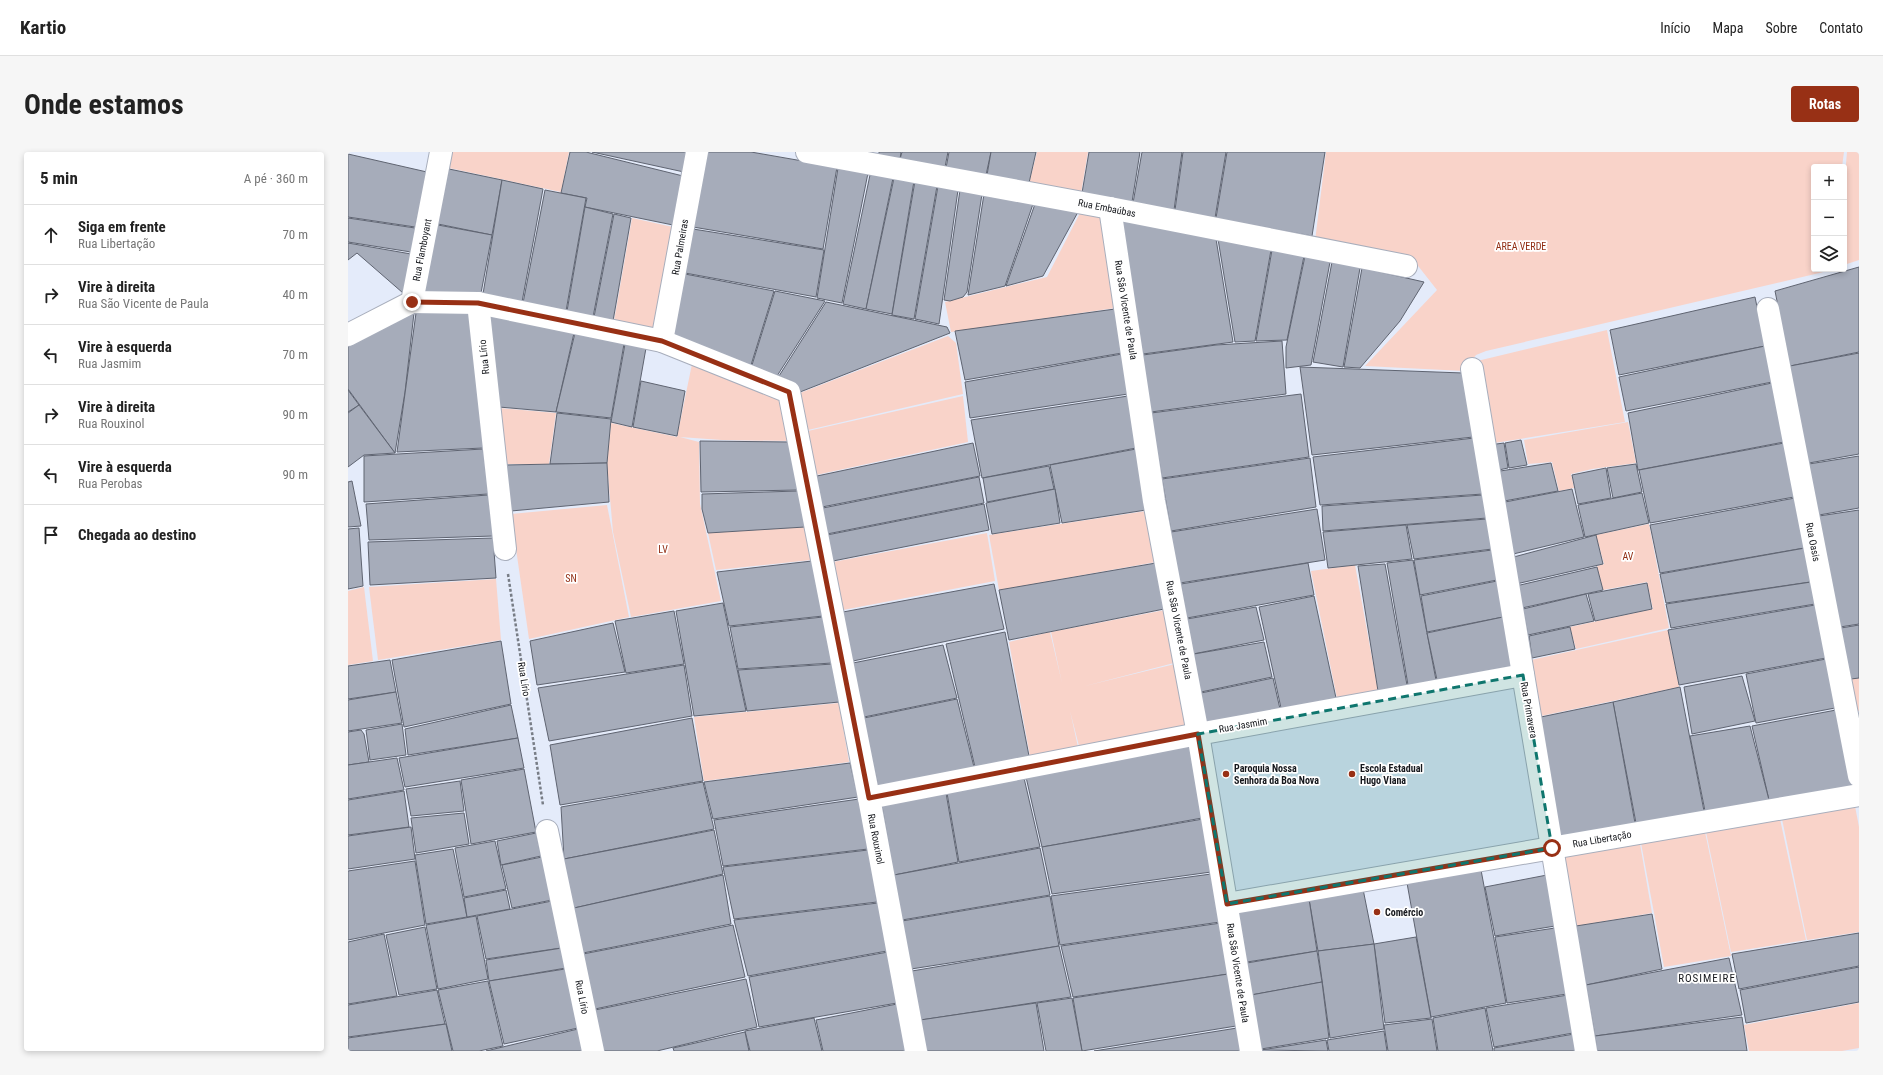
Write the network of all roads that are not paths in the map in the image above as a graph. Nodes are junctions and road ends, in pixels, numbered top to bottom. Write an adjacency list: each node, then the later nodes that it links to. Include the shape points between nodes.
1 (441, 152): 6 (street, Rua Flamboyant)
2 (697, 152): 10 (street, Rua Palmeiras)
3 (807, 152): 4 (street, Rua Embaúbas)
4 (1110, 208): 5 (street, Rua Embaúbas); 14 (street, Rua São Vicente de Paula, via 1154,500)
5 (1406, 266)
6 (412, 302): 7 (street); 9 (street)
7 (478, 303): 10 (street); 12 (street, Rua Lírio)
8 (1768, 309): 15 (street, Rua Oasis)
9 (348, 335)
10 (662, 341): 17 (street, Rua Rouxinol, via 789,392)
11 (1472, 369): 13 (street, Rua Primavera)
12 (505, 549)
13 (1523, 675): 14 (street, Rua Jasmim); 19 (street, Rua Primavera)
14 (1198, 734): 17 (street, Rua Jasmim); 20 (street, Rua São Vicente de Paula)
15 (1859, 776)
16 (1859, 795): 19 (street, Rua Libertação)
17 (869, 798): 22 (street, Rua Rouxinol)
18 (547, 831): 21 (street, Rua Lírio)
19 (1552, 848): 20 (street, Rua Libertação); 24 (street, Rua Primavera)
20 (1227, 904): 23 (street, Rua São Vicente de Paula)
21 (593, 1051)
22 (916, 1051)
23 (1251, 1051)
24 (1586, 1051)

